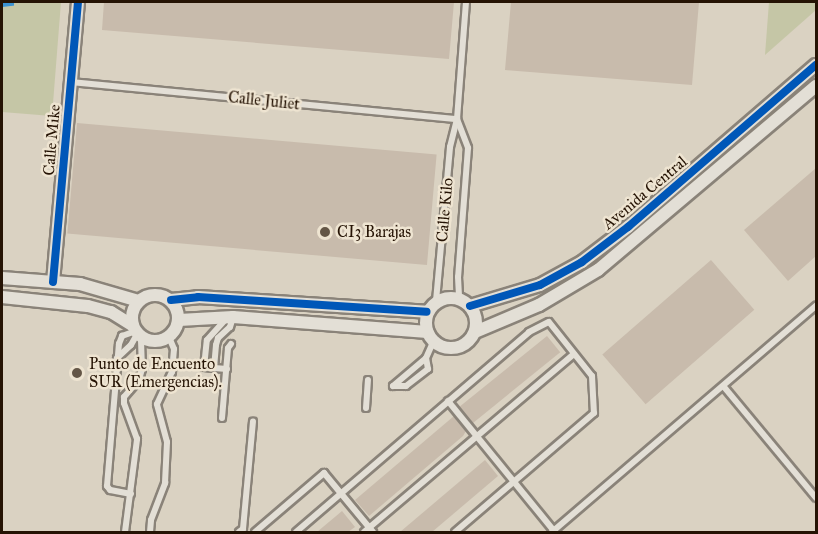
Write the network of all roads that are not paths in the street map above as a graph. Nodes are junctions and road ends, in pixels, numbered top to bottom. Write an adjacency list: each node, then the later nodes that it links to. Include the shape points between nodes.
1 (78, 2): 4 (street, Calle Mike)
2 (466, 2): 6 (lane, Calle Kilo)
3 (816, 65): 14 (street, Avenida Central, via 582,262 540,285)
4 (71, 82): 6 (lane, Calle Juliet); 8 (street, Calle Mike)
5 (816, 86): 20 (street, Avenida Central, via 598,270 539,305)
6 (457, 119): 10 (lane, Calle Kilo, via 468,148); 13 (lane, Calle Kilo, via 450,147)
7 (2, 278): 8 (street)
8 (52, 282): 12 (street, via 80,284)
9 (2, 297): 19 (street, via 111,312)
10 (459, 298): 13 (street); 14 (street)
11 (171, 300): 12 (street, via 149,295); 16 (street, via 198,297); 18 (street)
12 (139, 301): 19 (street, via 134,308)
13 (436, 301): 16 (street)
14 (470, 306): 20 (street, via 476,315)
15 (816, 306): 29 (lane)
16 (427, 312): 21 (street)
17 (230, 317): 18 (street); 21 (street); 27 (lane, via 207,340 204,367)
18 (179, 320): 22 (street)
19 (137, 332): 22 (street, via 150,341); 25 (lane); 25 (lane, via 122,336); 36 (lane, via 142,369 139,380 124,397 137,439)
20 (475, 332): 21 (street, via 462,346 444,347)
21 (430, 337): 26 (lane)
22 (169, 338): 41 (lane, via 174,349 172,372 158,404 167,442 165,483)
23 (231, 344): 27 (lane)
24 (574, 354): 30 (lane, via 549,322 529,332); 34 (lane); 35 (lane, via 592,376 594,413)
25 (117, 358): 36 (lane, via 107,486)
26 (426, 358): 26 (lane, via 393,386 406,386 428,369)
27 (226, 369): 32 (lane)
28 (368, 380): 31 (lane)
29 (724, 387): 38 (lane); 46 (lane)
30 (448, 401): 34 (lane); 37 (lane)
31 (366, 408)
32 (222, 418)
33 (253, 421): 42 (lane, via 243,529)
34 (477, 437): 35 (lane); 39 (lane)
35 (513, 483): 45 (lane); 46 (lane)
36 (131, 494): 40 (lane)
37 (341, 494): 39 (lane); 43 (lane, via 324,473); 44 (lane)
38 (816, 498)
39 (369, 531)
40 (125, 532)
41 (150, 532)
42 (239, 532)
43 (255, 532)
44 (296, 532)
45 (455, 532)
46 (553, 532)

